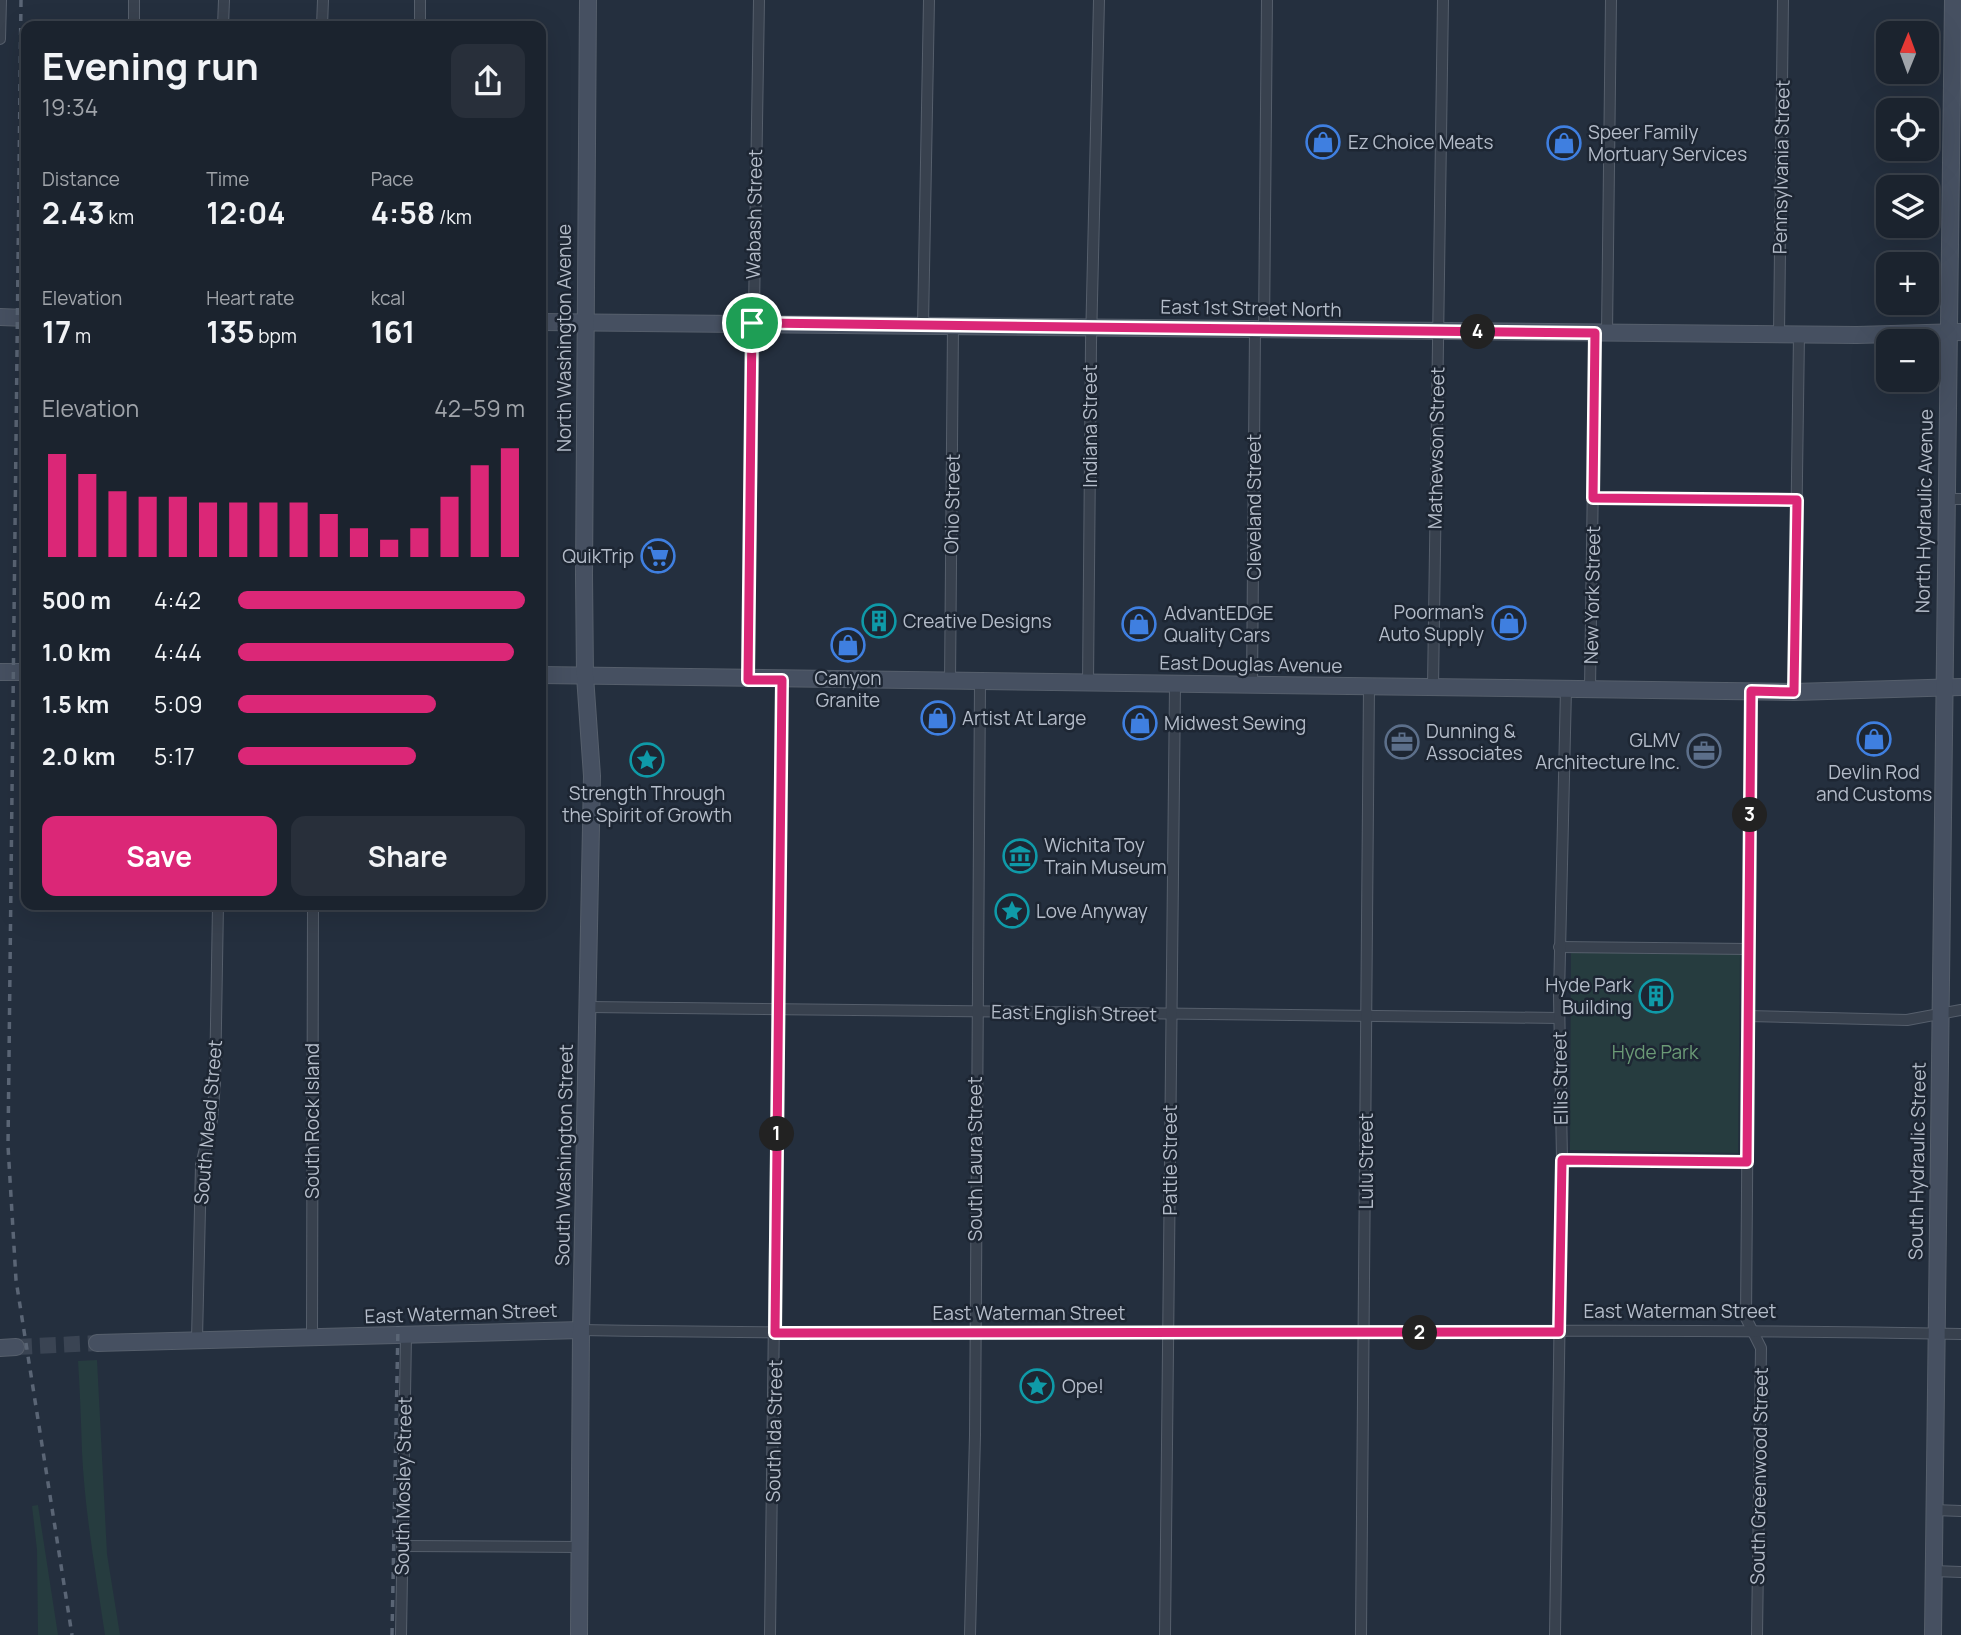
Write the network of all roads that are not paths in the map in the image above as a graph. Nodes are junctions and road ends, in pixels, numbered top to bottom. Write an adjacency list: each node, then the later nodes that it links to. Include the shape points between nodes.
1 (1, 0): 19 (street)
2 (134, 0): 15 (street)
3 (224, 0): 16 (street)
4 (323, 0): 17 (street)
5 (421, 0): 18 (street)
6 (589, 0): 24 (street, North Washington Avenue)
7 (758, 0): 25 (street, Wabash Street)
8 (929, 0): 26 (street)
9 (1099, 0): 28 (street, Indiana Street)
10 (1267, 0): 29 (street, Cleveland Street)
11 (1443, 0): 30 (street, Mathewson Street)
12 (1611, 0): 32 (street, New York Street)
13 (1783, 0): 33 (street, Pennsylvania Street)
14 (1953, 0): 20 (street, North Hydraulic Avenue)
15 (134, 21)
16 (223, 21)
17 (322, 21)
18 (420, 21)
19 (0, 39)
20 (1956, 170): 31 (street, North Hydraulic Avenue)
21 (0, 317): 22 (street)
22 (21, 318)
23 (546, 322): 24 (street, East 1st Street North)
24 (585, 323): 25 (street, East 1st Street North); 41 (street, North Washington Avenue)
25 (752, 323): 26 (street, East 1st Street North); 42 (street, Wabash Street)
26 (923, 325): 27 (street, East 1st Street North)
27 (953, 326): 28 (street, East 1st Street North); 44 (street, Ohio Street)
28 (1091, 327): 29 (street, East 1st Street North); 46 (street, Indiana Street)
29 (1259, 329): 30 (street, East 1st Street North); 48 (street, Cleveland Street)
30 (1438, 331): 32 (street, East 1st Street North); 50 (street, Mathewson Street)
31 (1955, 332): 34 (street, East 1st Street North); 36 (street, North Hydraulic Avenue)
32 (1601, 333): 33 (street, East 1st Street North); 35 (street, New York Street)
33 (1779, 334): 34 (street, East 1st Street North)
34 (1799, 334): 37 (street)
35 (1593, 498): 37 (street); 54 (street, New York Street)
36 (1953, 499): 51 (street, North Hydraulic Avenue)
37 (1797, 500): 56 (street)
38 (0, 672): 39 (street)
39 (21, 673)
40 (546, 676): 41 (street, East Douglas Avenue)
41 (585, 676): 42 (street, East Douglas Avenue); 61 (street, South Washington Street, via 592,776)
42 (748, 680): 43 (street, East Douglas Avenue)
43 (782, 680): 44 (street, East Douglas Avenue); 62 (street, South Ida Street)
44 (950, 683): 45 (street, East Douglas Avenue)
45 (980, 683): 46 (street, East Douglas Avenue); 64 (street, South Laura Street)
46 (1088, 684): 47 (street, East Douglas Avenue)
47 (1175, 685): 48 (street, East Douglas Avenue); 65 (street, Pattie Street)
48 (1252, 685): 49 (street, East Douglas Avenue)
49 (1368, 686): 50 (street, East Douglas Avenue); 67 (street, Lulu Street)
50 (1433, 687): 53 (street, East Douglas Avenue)
51 (1943, 687): 52 (street, East Douglas Avenue); 56 (street, East Douglas Avenue); 66 (street, South Hydraulic Street)
52 (1961, 687)
53 (1566, 689): 54 (street, East Douglas Avenue); 59 (street, Ellis Street)
54 (1590, 689): 55 (street, East Douglas Avenue)
55 (1751, 691): 56 (street, East Douglas Avenue); 60 (street, South Greenwood Street)
56 (1794, 692)
57 (218, 910): 83 (street, South Mead Street, via 215,1083 201,1165)
58 (313, 910): 82 (street, South Rock Island)
59 (1559, 947): 60 (street); 69 (street, Ellis Street)
60 (1749, 949): 68 (street, South Greenwood Street)
61 (589, 1007): 62 (street, East English Street); 72 (street, South Washington Street)
62 (779, 1009): 64 (street, East English Street); 75 (street, South Ida Street)
63 (1961, 1010): 66 (street)
64 (976, 1012): 65 (street, East English Street); 77 (street, South Laura Street)
65 (1170, 1014): 67 (street, East English Street); 78 (street, Pattie Street)
66 (1940, 1014): 68 (street, via 1907,1020); 79 (street, South Hydraulic Street)
67 (1366, 1016): 69 (street, East English Street); 76 (street, Lulu Street)
68 (1748, 1016): 71 (street, South Greenwood Street)
69 (1559, 1017): 70 (street, Ellis Street)
70 (1562, 1160): 71 (street); 74 (street, Ellis Street)
71 (1747, 1162): 73 (street, South Greenwood Street, via 1746,1318)
72 (581, 1330): 75 (street, East Waterman Street); 81 (street, East Waterman Street); 88 (street, South Washington Street)
73 (1753, 1331): 74 (street, East Waterman Street); 79 (street, East Waterman Street); 98 (street, South Greenwood Street, via 1761,1348)
74 (1559, 1332): 76 (street, East Waterman Street); 97 (street, Ellis Street)
75 (775, 1333): 77 (street, East Waterman Street); 93 (street, South Ida Street)
76 (1365, 1333): 78 (street, East Waterman Street); 96 (street, Lulu Street)
77 (975, 1334): 78 (street, East Waterman Street); 94 (street, South Laura Street)
78 (1170, 1334): 95 (street, Pattie Street)
79 (1936, 1334): 80 (street, East Waterman Street); 85 (street, South Hydraulic Street)
80 (1961, 1334)
81 (406, 1336): 82 (street, East Waterman Street); 87 (street, South Mosley Street)
82 (312, 1337): 83 (street, East Waterman Street)
83 (197, 1339): 84 (street, East Waterman Street)
84 (97, 1343)
85 (1934, 1510): 86 (street); 89 (street, South Hydraulic Street)
86 (1961, 1511)
87 (402, 1546): 88 (street); 91 (street, South Mosley Street)
88 (578, 1547): 92 (street, South Washington Street)
89 (1933, 1571): 90 (street); 99 (street, South Hydraulic Street)
90 (1961, 1572)
91 (401, 1635)
92 (579, 1635)
93 (771, 1635)
94 (970, 1635)
95 (1165, 1635)
96 (1361, 1635)
97 (1555, 1635)
98 (1757, 1635)
99 (1933, 1635)

